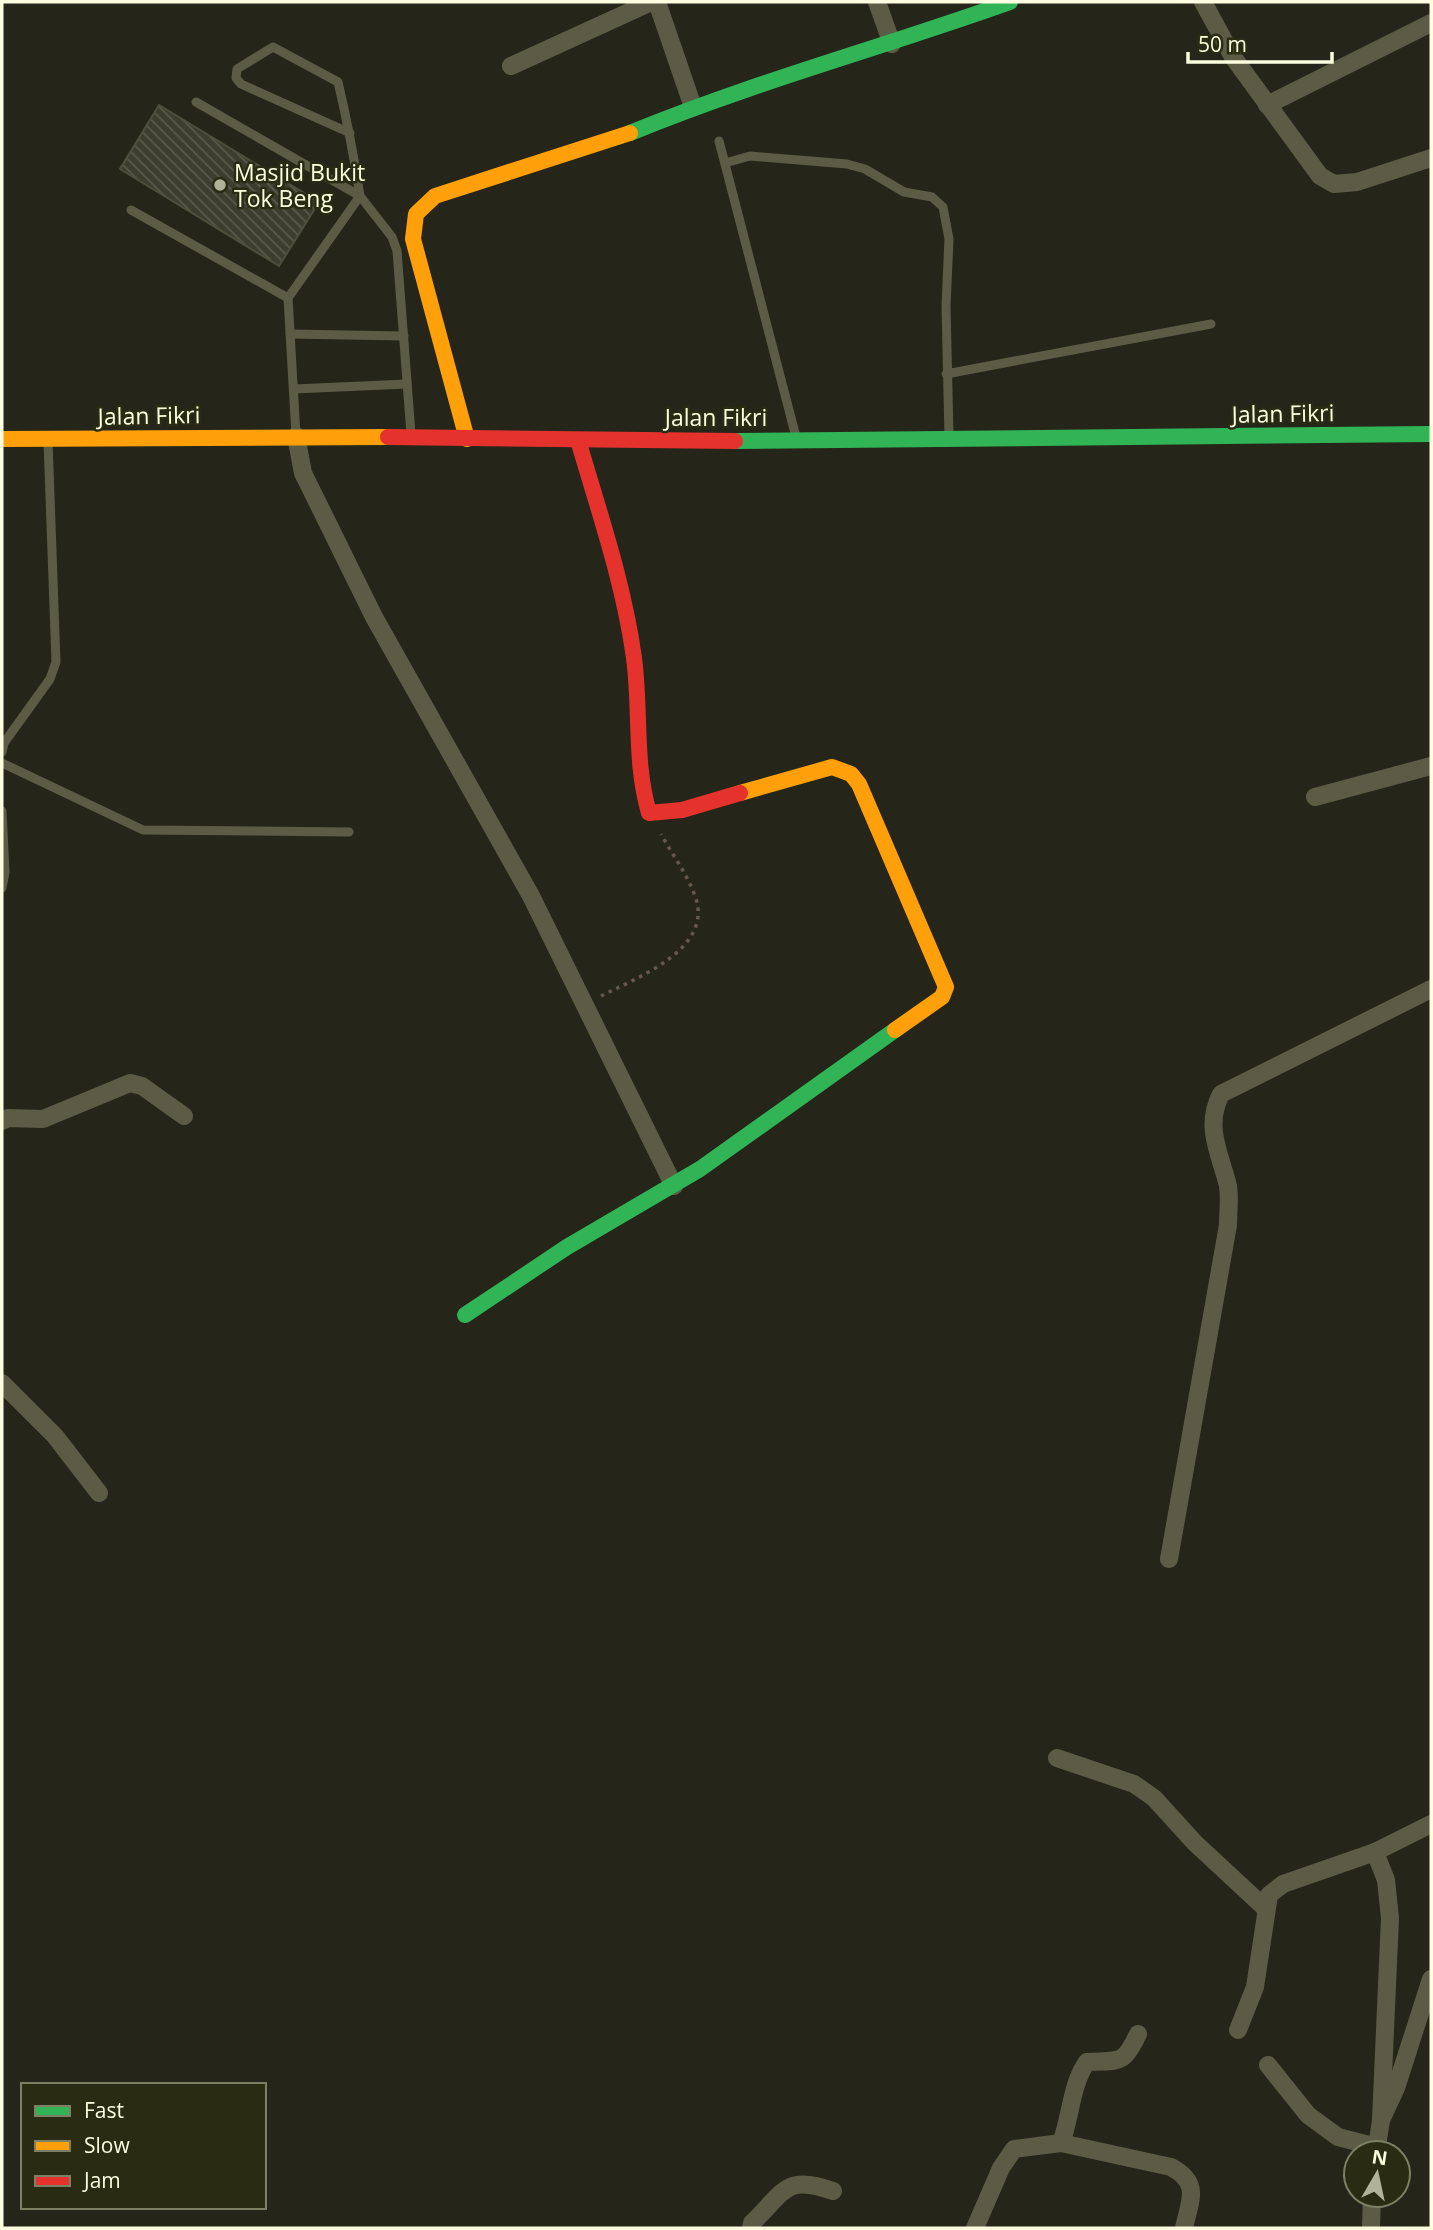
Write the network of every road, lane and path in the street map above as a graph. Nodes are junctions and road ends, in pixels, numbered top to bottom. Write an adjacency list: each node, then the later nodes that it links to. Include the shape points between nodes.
1 (651, 2): 8 (street)
2 (657, 2): 11 (street)
3 (877, 2): 7 (street)
4 (1010, 2): 7 (street)
5 (1203, 2): 10 (street, via 1233,57)
6 (1431, 23): 10 (street)
7 (892, 44): 11 (street)
8 (512, 66)
9 (196, 102): 16 (lane)
10 (1267, 105): 14 (street, via 1320,176 1334,184 1357,182)
11 (693, 107): 30 (street, via 608,142 435,196 417,209 411,222 413,239)
12 (351, 133): 12 (lane, via 241,84 237,69 267,48 279,48 338,82); 16 (lane)
13 (719, 141): 15 (lane)
14 (1431, 158)
15 (725, 163): 22 (lane, via 750,156 846,164 865,169 905,192 932,197 943,207 949,239); 31 (lane)
16 (360, 196): 18 (lane); 21 (lane, via 392,237 397,251)
17 (131, 210): 18 (lane)
18 (288, 298): 20 (lane)
19 (1211, 324): 22 (lane)
20 (290, 334): 21 (lane); 24 (lane)
21 (404, 336): 23 (lane)
22 (946, 374): 32 (lane)
23 (407, 384): 24 (lane); 29 (lane)
24 (293, 389): 26 (lane)
25 (1431, 434): 32 (street, Jalan Fikri)
26 (296, 436): 28 (street, Jalan Fikri); 29 (street, Jalan Fikri); 43 (street, via 303,473 374,617 489,818)
27 (2, 439): 28 (street, Jalan Fikri)
28 (48, 439): 34 (lane, via 56,662 50,679)
29 (412, 439): 30 (street, Jalan Fikri)
30 (467, 439): 33 (street, Jalan Fikri)
31 (797, 439): 32 (street, Jalan Fikri); 33 (street, Jalan Fikri)
32 (949, 439)
33 (578, 440): 39 (street, via 634,655 639,777)
34 (2, 752)
35 (2, 763): 40 (lane, via 143,830)
36 (1431, 766): 37 (street)
37 (1315, 797)
38 (2, 811): 41 (lane)
39 (649, 813): 43 (path, via 695,895 699,914 674,958); 46 (street, via 682,810 832,768 851,774 946,987 942,998)
40 (349, 832)
41 (2, 888)
42 (1431, 989): 50 (street, via 1221,1094 1213,1109 1213,1140 1228,1188 1228,1225)
43 (587, 1004): 46 (street)
44 (184, 1116): 45 (street, via 142,1086 130,1083 43,1119)
45 (2, 1121)
46 (674, 1186): 47 (street, via 568,1247)
47 (465, 1315)
48 (2, 1383): 49 (street, via 55,1436)
49 (99, 1493)
50 (1169, 1559)
51 (1057, 1758): 54 (street, via 1134,1784 1154,1798)
52 (1431, 1824): 53 (street)
53 (1375, 1852): 54 (street, via 1283,1884 1269,1895); 59 (street, via 1386,1880 1390,1918)
54 (1266, 1909): 56 (street, via 1255,1987)
55 (1431, 1979): 59 (street)
56 (1238, 2030)
57 (1138, 2034): 62 (street, via 1128,2056 1087,2062 1079,2073)
58 (1268, 2065): 60 (street, via 1308,2115)
59 (1381, 2120): 61 (street)
60 (1344, 2139)
61 (1378, 2139)
62 (1061, 2143): 66 (street, via 1014,2149); 67 (street, via 1171,2167 1186,2175 1193,2190)
63 (833, 2191): 65 (street, via 811,2183 792,2185)
64 (1372, 2209): 68 (street)
65 (751, 2228)
66 (975, 2228)
67 (1184, 2228)
68 (1371, 2228)

